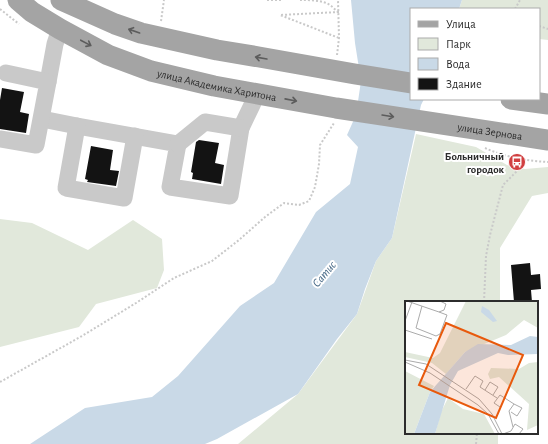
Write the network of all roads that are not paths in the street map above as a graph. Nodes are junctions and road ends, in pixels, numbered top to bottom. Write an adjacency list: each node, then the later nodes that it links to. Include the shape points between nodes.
1 (18, 0): 3 (main road, улица Академика Харитона)
2 (61, 0): 6 (main road, one-way to 2, via 217,50 141,33)
3 (60, 29): 5 (lane); 7 (main road, улица Академика Харитона, one-way to 7, via 108,55 151,71)
4 (6, 73): 5 (lane)
5 (48, 82): 10 (lane)
6 (410, 83)
7 (257, 94): 11 (main road, улица Академика Харитона, one-way to 11, via 342,117); 13 (lane)
8 (518, 100): 9 (main road)
9 (548, 104)
10 (42, 118): 12 (lane); 15 (lane, via 36,145)
11 (432, 123): 16 (main road, улица Зернова)
12 (77, 126): 14 (lane); 14 (lane, via 66,188 124,198)
13 (241, 128): 17 (lane, via 205,122); 17 (lane, via 230,196 170,188)
14 (135, 136): 17 (lane)
15 (0, 139)
16 (548, 140)
17 (178, 144)

